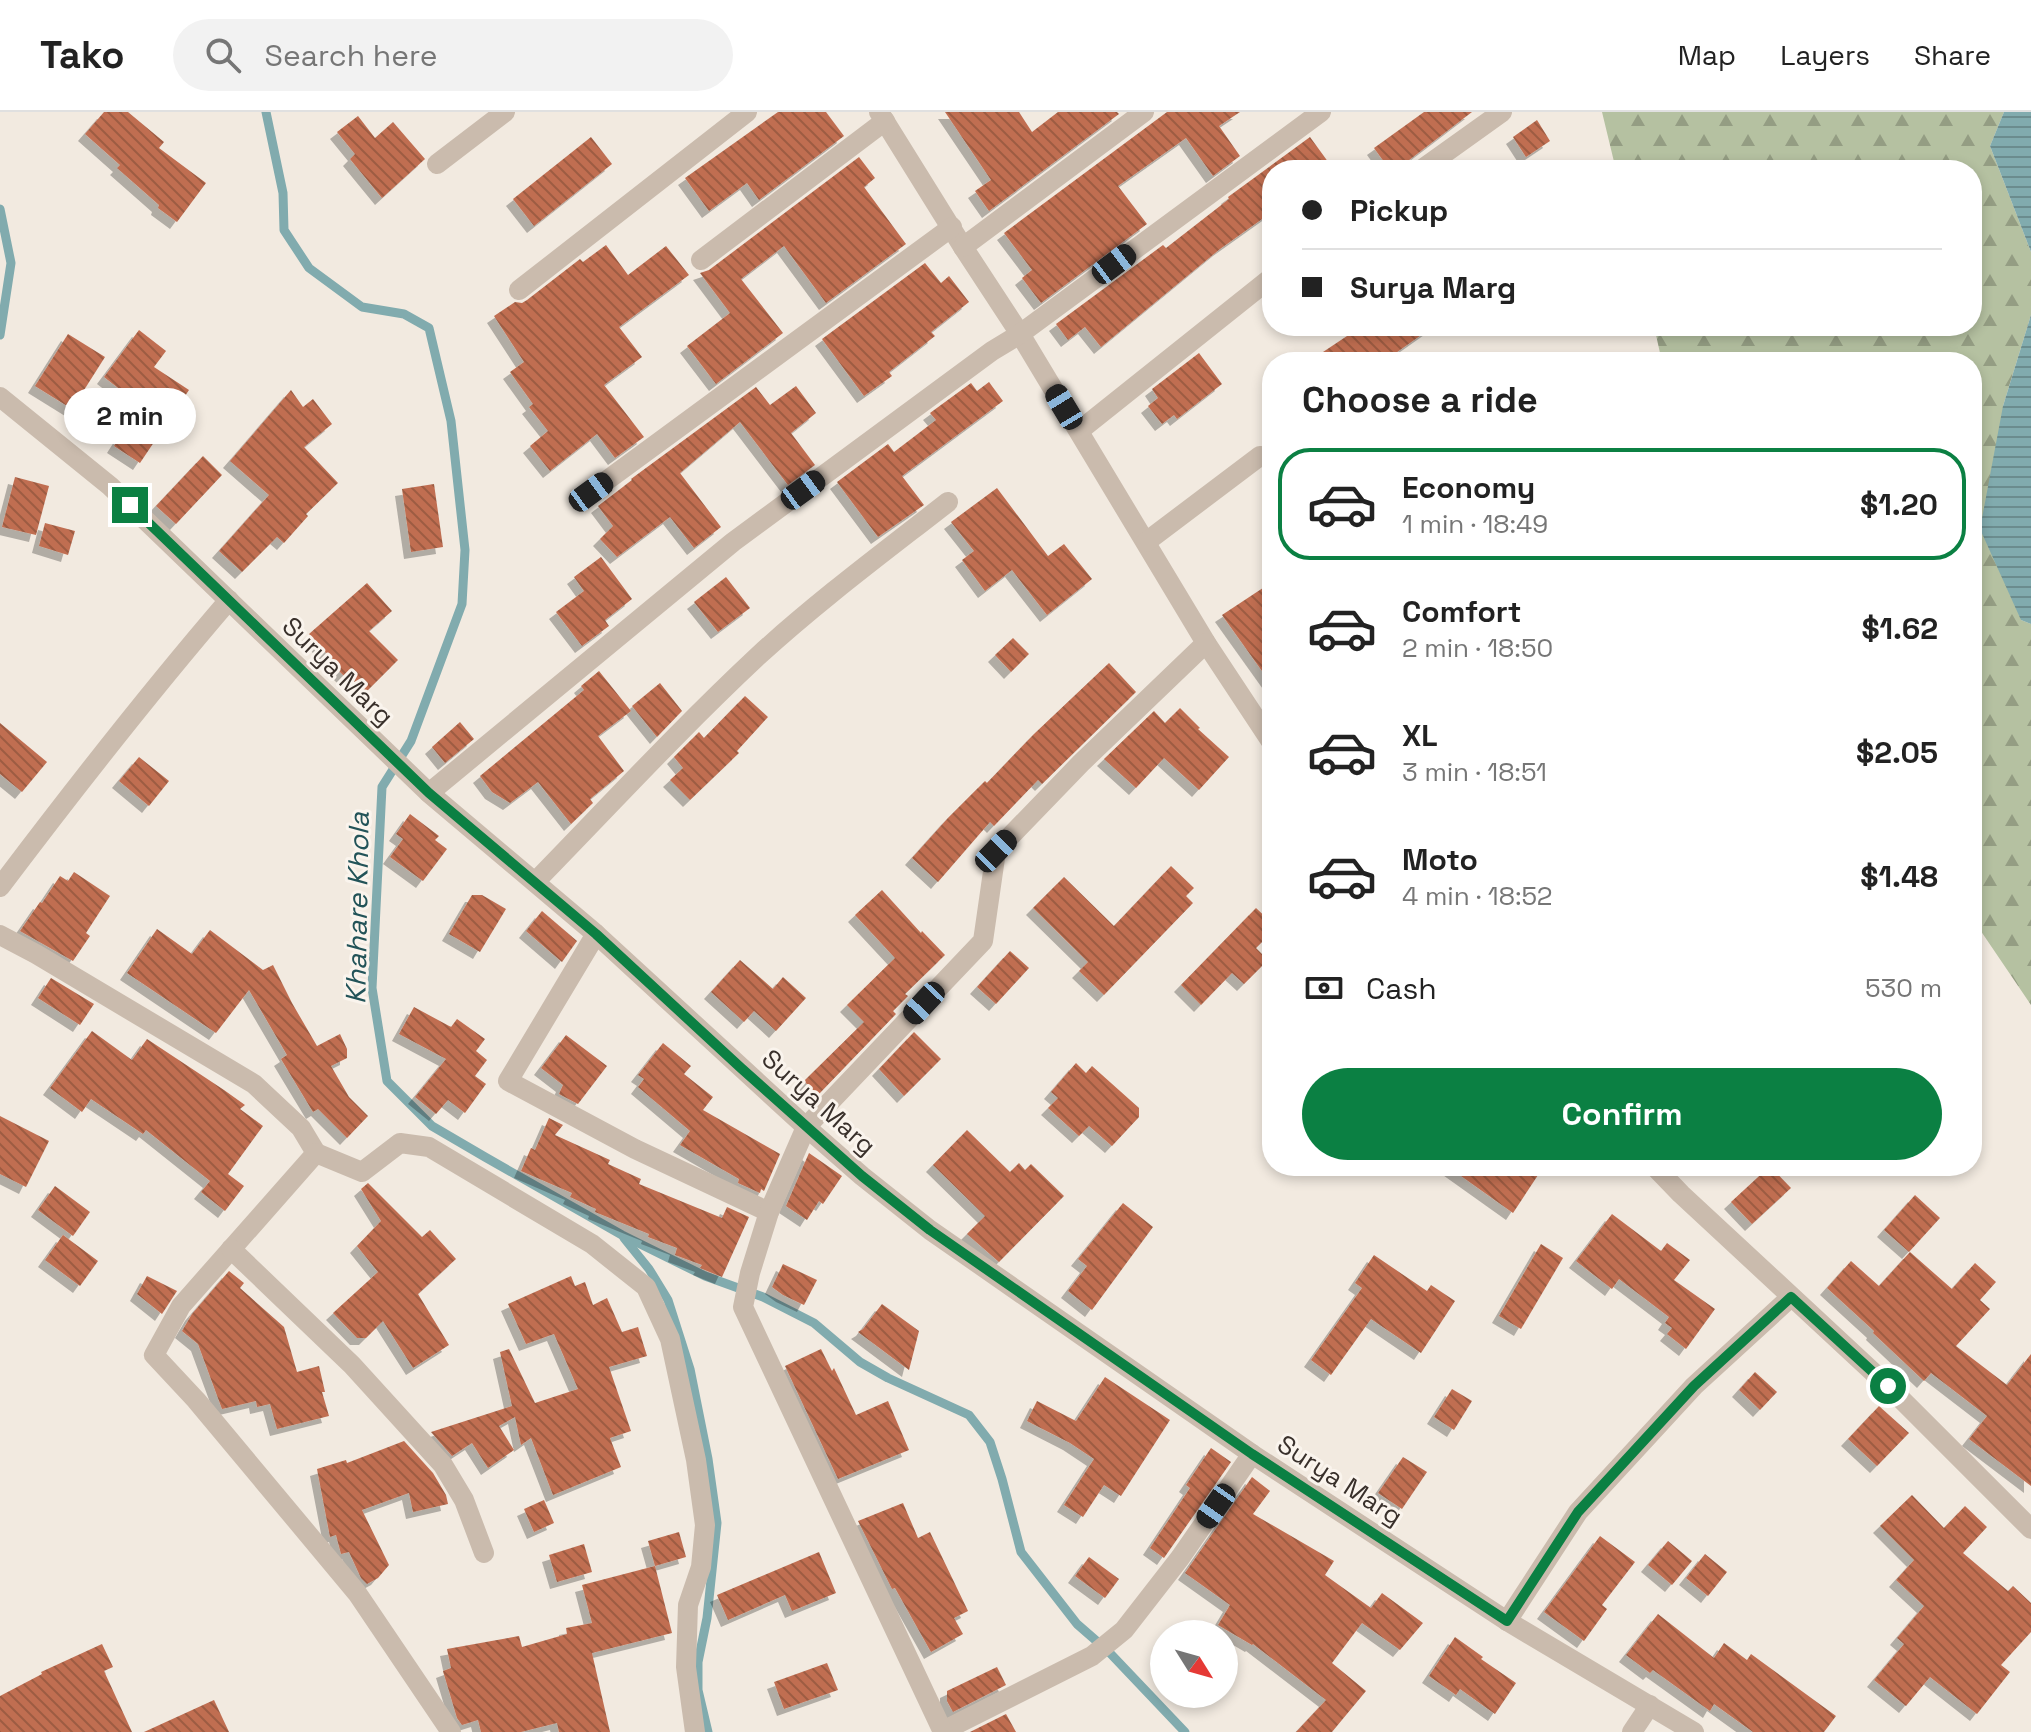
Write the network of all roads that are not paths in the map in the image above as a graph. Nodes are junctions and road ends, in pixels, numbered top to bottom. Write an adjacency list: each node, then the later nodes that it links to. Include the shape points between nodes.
1 (505, 112): 8 (street)
2 (747, 112): 13 (street)
3 (1144, 112): 10 (street)
4 (1321, 112): 14 (street)
5 (1502, 112): 7 (street)
6 (882, 117): 9 (street); 11 (street)
7 (1435, 160)
8 (437, 164)
9 (952, 227): 10 (street); 18 (street)
10 (963, 247): 14 (street)
11 (701, 260)
12 (1262, 285): 16 (street)
13 (519, 290)
14 (1020, 334): 16 (street); 24 (street, via 733,542)
15 (0, 397): 21 (street, Surya Marg, via 110,486)
16 (1079, 431): 20 (street)
17 (1260, 456): 20 (street)
18 (591, 492)
19 (948, 502): 25 (street, via 760,654)
20 (1146, 542): 22 (street)
21 (229, 600): 24 (street, Surya Marg); 26 (street, via 89,768)
22 (1206, 643): 23 (street); 29 (street, via 996,851 983,941)
23 (1262, 728)
24 (429, 793): 25 (street, Surya Marg)
25 (535, 882): 27 (street, Surya Marg)
26 (0, 887)
27 (596, 934): 29 (street, Surya Marg); 32 (street, via 508,1081)
28 (0, 935): 30 (street, via 254,1084 301,1128)
29 (806, 1127): 32 (street); 35 (street, Surya Marg, via 930,1230)
30 (316, 1153): 33 (street); 41 (street, via 362,1172 400,1143 429,1147 592,1244 646,1287 670,1339 705,1525 701,1567 688,1605 686,1667)
31 (1664, 1176): 34 (street)
32 (769, 1212): 42 (street, via 743,1307)
33 (231, 1249): 37 (street, via 352,1365 443,1465 464,1500); 40 (street, via 181,1306 154,1355 357,1593)
34 (1791, 1297): 36 (street); 38 (street, via 1694,1386 1578,1512)
35 (1252, 1454): 38 (street, Surya Marg); 42 (street, via 1124,1630 1092,1656)
36 (2031, 1529)
37 (484, 1553)
38 (1507, 1621): 39 (street, Surya Marg)
39 (1650, 1705): 43 (street); 44 (street, Surya Marg)
40 (451, 1732)
41 (695, 1732)
42 (943, 1732)
43 (1632, 1732)
44 (1694, 1732)

